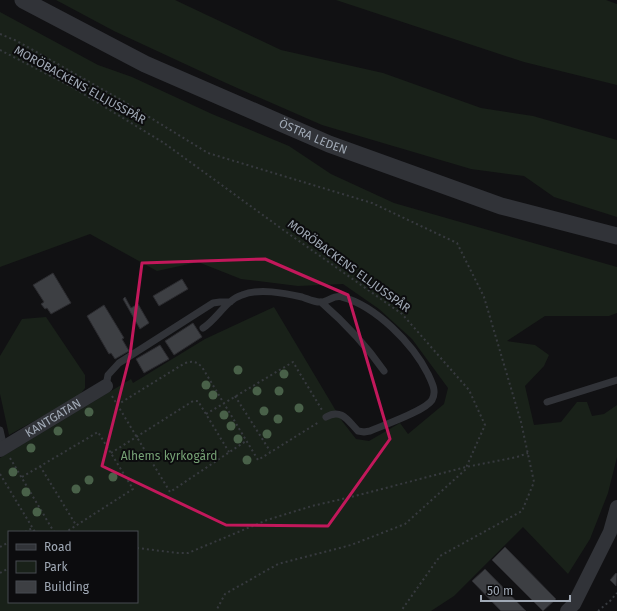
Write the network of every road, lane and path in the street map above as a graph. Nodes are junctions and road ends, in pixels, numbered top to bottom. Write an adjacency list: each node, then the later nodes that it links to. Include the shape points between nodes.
1 (23, 0): 6 (street, ÖSTRA LEDEN, via 145,64 329,144 501,206)
2 (0, 34): 4 (path, MORÖBACKENS ELLJUSSPÅR)
3 (0, 50): 5 (path, MORÖBACKENS ELLJUSSPÅR)
4 (81, 78): 5 (path); 25 (path, MORÖBACKENS ELLJUSSPÅR, via 208,153 372,203 457,244 484,297)
5 (100, 104): 28 (path, MORÖBACKENS ELLJUSSPÅR, via 164,143 402,314 469,390 485,425)
6 (617, 236)
7 (230, 302): 8 (lane, via 241,295 265,292); 9 (lane); 12 (lane, via 213,303 119,363 108,375)
8 (321, 302): 10 (lane, via 372,353); 18 (lane, via 341,296 367,308 381,318 415,352 435,394 432,401 420,410 370,431 358,431 343,415)
9 (203, 328)
10 (384, 371)
11 (617, 380): 14 (lane)
12 (106, 386): 16 (path); 22 (street, KANTGATAN)
13 (236, 396): 15 (path); 18 (path, via 293,362); 24 (path)
14 (547, 402)
15 (224, 404): 16 (path, via 202,367 191,361); 17 (path); 21 (path)
16 (117, 405): 20 (path)
17 (206, 414): 20 (path, via 198,402 194,401); 23 (path)
18 (326, 417): 24 (path)
19 (0, 430): 22 (lane)
20 (136, 437): 23 (path, via 170,492); 26 (path)
21 (246, 441): 23 (path); 24 (path, via 258,460)
22 (2, 449): 30 (path)
23 (229, 452)
24 (270, 452)
25 (528, 453): 28 (path); 41 (path, MORÖBACKENS ELLJUSSPÅR, via 534,482 522,511 440,556)
26 (111, 454): 27 (path, via 98,432); 32 (path, via 133,489)
27 (40, 466): 30 (path); 32 (path)
28 (466, 467): 38 (path, via 312,506 267,520 188,553); 40 (path, MORÖBACKENS ELLJUSSPÅR, via 405,524 351,545 278,564 225,594)
29 (0, 474): 33 (path)
30 (22, 477): 36 (path)
31 (617, 507): 42 (street, via 610,532 574,604)
32 (76, 525): 37 (path)
33 (32, 528): 34 (path); 35 (path)
34 (27, 531)
35 (34, 531)
36 (53, 531)
37 (67, 531)
38 (138, 548)
39 (617, 593): 43 (path)
40 (216, 611)
41 (401, 611)
42 (567, 611)
43 (598, 611)

